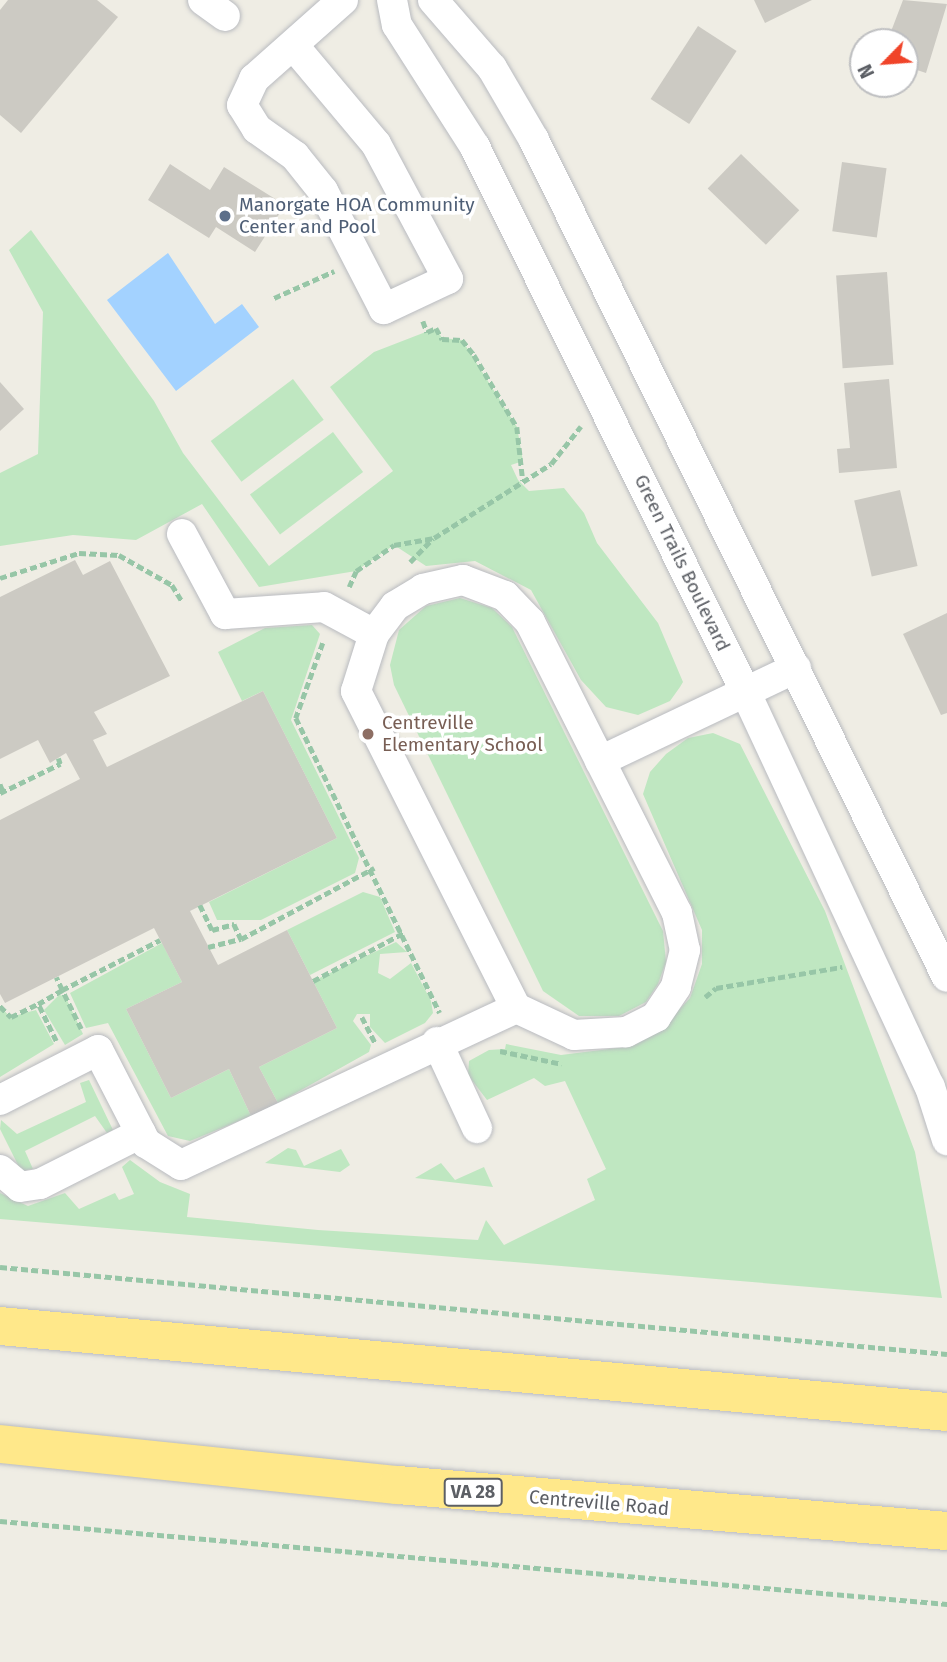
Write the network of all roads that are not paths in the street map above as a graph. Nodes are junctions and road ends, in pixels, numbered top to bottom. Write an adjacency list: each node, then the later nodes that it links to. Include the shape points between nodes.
1 (343, 0): 4 (street)
2 (392, 0): 8 (street, Green Trails Boulevard, via 397,25 475,147)
3 (433, 0): 7 (street, via 492,68 534,141)
4 (293, 44): 4 (street, via 376,144 448,279 384,309 323,191 295,156 257,129 242,105 254,79)
5 (182, 534): 6 (street, via 225,614 324,607)
6 (374, 634): 9 (street, via 395,606 435,584 463,580 505,596 530,622); 11 (street, via 356,691)
7 (796, 668): 8 (street); 10 (street)
8 (745, 691): 9 (street); 16 (street, Green Trails Boulevard, via 930,1087)
9 (600, 761): 11 (street, via 677,913 683,968 667,1004 626,1032 575,1035)
10 (947, 977)
11 (516, 1008): 12 (street)
12 (438, 1033): 14 (street); 15 (street, via 181,1165 157,1154)
13 (0, 1100): 15 (street, via 98,1050)
14 (477, 1128)
15 (141, 1133): 17 (street, via 40,1184 20,1187)
16 (947, 1140)
17 (0, 1170)
18 (0, 1325): 19 (highway)
19 (947, 1412)
20 (0, 1444): 21 (highway, Centreville Road / VA 28, via 412,1487)
21 (947, 1531)

